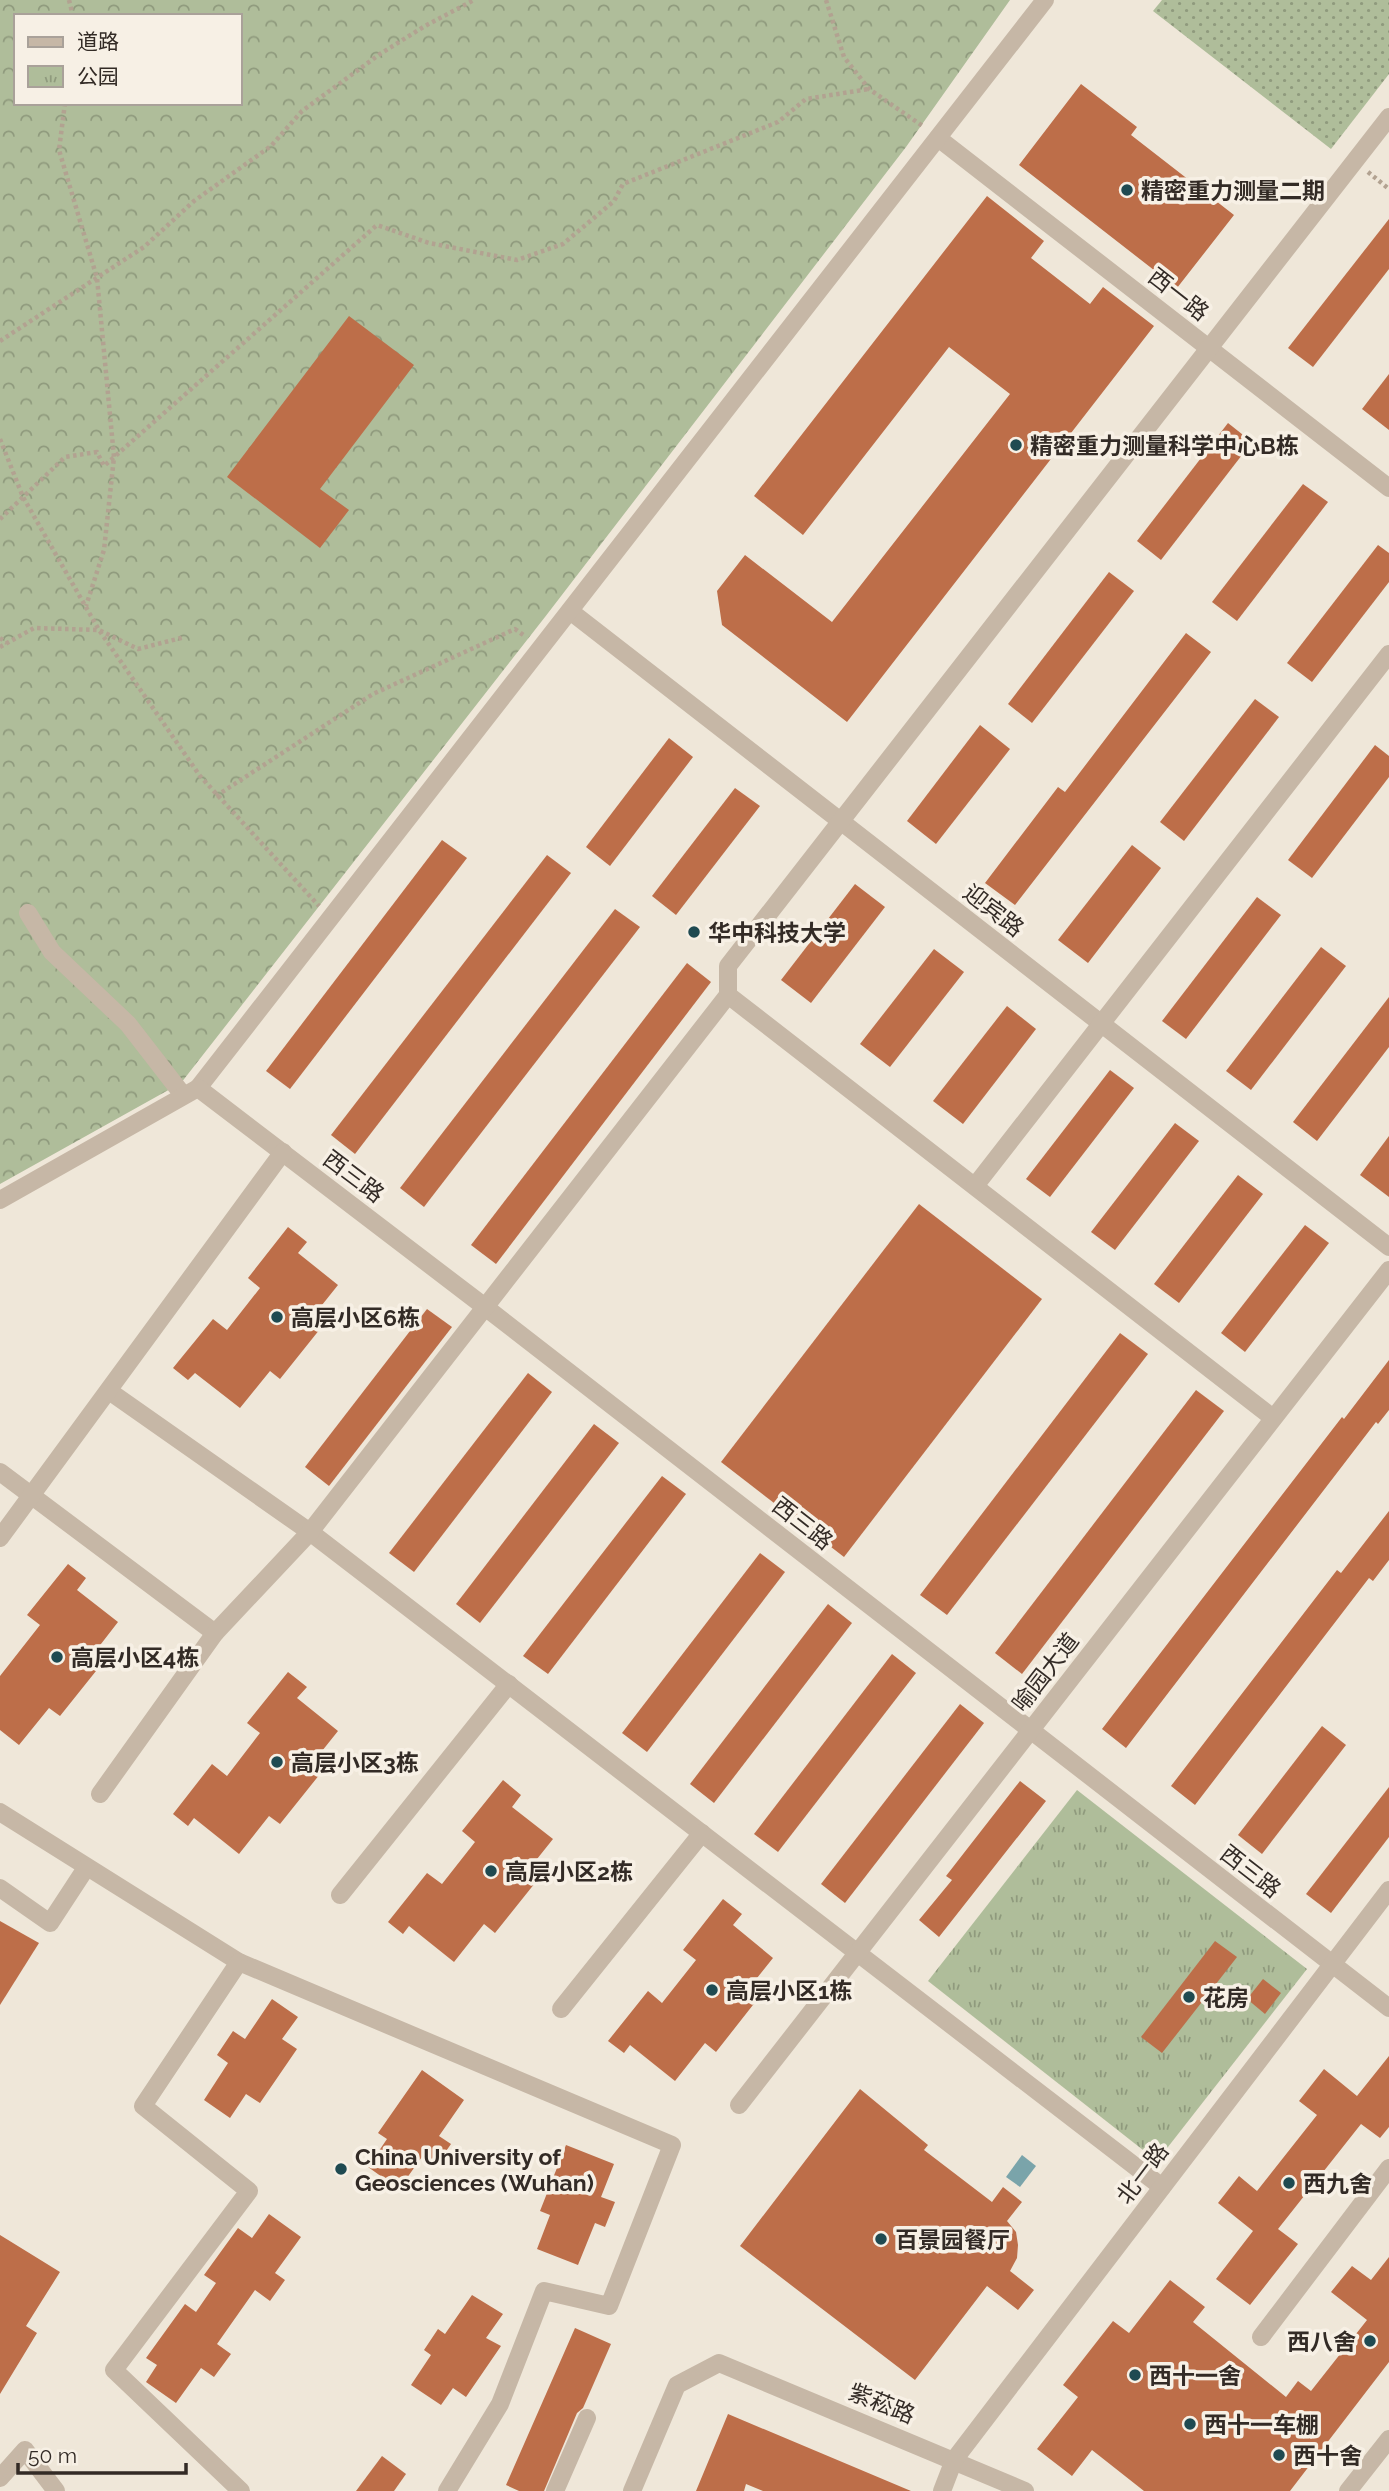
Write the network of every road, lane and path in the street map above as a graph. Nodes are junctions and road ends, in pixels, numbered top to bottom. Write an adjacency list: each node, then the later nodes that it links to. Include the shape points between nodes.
1 (474, 0): 8 (path, via 380,54 302,111 271,146 194,201 144,247)
2 (826, 0): 4 (path, via 844,57)
3 (1045, 0): 7 (street)
4 (869, 89): 7 (path); 12 (path, via 806,99 778,122 623,184 614,201 563,244 517,260 429,243 377,225)
5 (65, 105): 8 (path, via 59,150)
6 (1389, 117): 10 (street)
7 (938, 138): 10 (street, 西一路); 17 (street)
8 (97, 278): 9 (path); 12 (path)
9 (0, 341)
10 (1209, 348): 13 (street, 西一路); 26 (street)
11 (0, 439): 14 (path)
12 (114, 457): 14 (path, via 104,466 97,452 65,457); 16 (path, via 104,550)
13 (1389, 488)
14 (23, 497): 15 (path); 16 (path)
15 (0, 519)
16 (86, 607): 18 (path)
17 (570, 611): 23 (street); 26 (street, 迎宾路)
18 (99, 630): 20 (path, via 138,649); 21 (path, via 34,628); 25 (path)
19 (0, 638): 21 (path)
20 (185, 638)
21 (7, 643): 22 (path)
22 (0, 647)
23 (541, 647): 25 (path, via 515,629 373,694); 28 (street)
24 (1389, 654): 30 (street)
25 (216, 796): 28 (path)
26 (841, 821): 29 (street, via 728,966); 30 (street, 迎宾路)
27 (28, 913): 31 (street, 西三路, via 52,952)
28 (330, 919): 31 (street)
29 (728, 995): 33 (street); 37 (street)
30 (1101, 1023): 33 (street); 35 (street, 迎宾路)
31 (191, 1091): 32 (street, 西三路); 34 (street)
32 (283, 1152): 37 (street, 西三路); 38 (street)
33 (975, 1186): 39 (street)
34 (0, 1200)
35 (1389, 1247)
36 (1389, 1270): 39 (street, 喻园大道)
37 (485, 1307): 42 (street); 46 (street, 西三路)
38 (109, 1391): 41 (street); 42 (street)
39 (1273, 1418): 46 (street, 喻园大道)
40 (0, 1472): 41 (street)
41 (32, 1495): 43 (street); 44 (street)
42 (310, 1532): 44 (street); 45 (street)
43 (0, 1538)
44 (215, 1633): 47 (street)
45 (509, 1684): 49 (street); 53 (street)
46 (1030, 1731): 54 (street, 喻园大道); 56 (street, 西三路)
47 (100, 1794)
48 (0, 1812): 50 (street)
49 (702, 1833): 54 (street); 57 (street)
50 (86, 1868): 51 (street, via 50,1923); 55 (street)
51 (0, 1888)
52 (1389, 1890): 56 (street, 北一路)
53 (340, 1895)
54 (858, 1952): 59 (street, 喻园大道); 61 (street)
55 (239, 1962): 67 (street, via 143,2106 249,2191 114,2370); 69 (street, via 672,2145 610,2306 544,2291 500,2404)
56 (1332, 1965): 58 (street, 西三路); 61 (street, 北一路)
57 (561, 2008)
58 (1389, 2008)
59 (739, 2105)
60 (1389, 2168): 62 (street)
61 (1162, 2187): 65 (street, 北一路)
62 (1261, 2337)
63 (587, 2418): 70 (street)
64 (1389, 2439): 74 (street)
65 (954, 2460): 71 (street, 紫菘路, via 719,2363 677,2385); 72 (street, 北一路); 73 (street, 紫菘路)
66 (0, 2478): 68 (street, via 24,2450)
67 (236, 2488)
68 (56, 2491)
69 (447, 2491)
70 (555, 2491)
71 (632, 2491)
72 (942, 2491)
73 (1025, 2491)
74 (1348, 2491)

